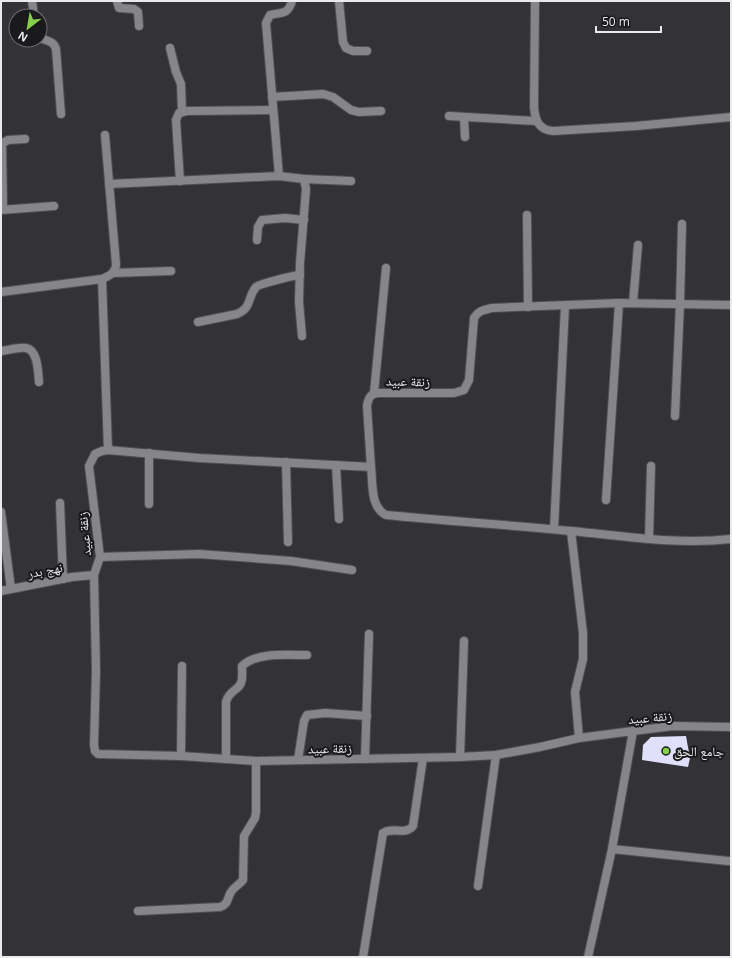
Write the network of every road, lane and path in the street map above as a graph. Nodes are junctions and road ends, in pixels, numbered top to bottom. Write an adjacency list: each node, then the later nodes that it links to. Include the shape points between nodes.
1 (116, 1): 5 (street, via 119,8 134,9 138,12)
2 (292, 1): 9 (street, via 286,12 270,15 266,23)
3 (339, 1): 8 (street, via 343,42 346,48)
4 (535, 1): 17 (street)
5 (138, 26)
6 (48, 41): 13 (street, via 55,45 56,49)
7 (170, 48): 12 (street, via 181,84)
8 (367, 51)
9 (272, 97): 10 (street); 11 (street, via 323,94 333,97 351,110)
10 (273, 110): 12 (street); 21 (street)
11 (381, 111)
12 (182, 112): 23 (street, via 176,120)
13 (61, 114)
14 (449, 116): 15 (street)
15 (464, 117): 17 (street); 19 (street)
16 (731, 117): 17 (street, via 553,131 543,128)
17 (536, 121)
18 (105, 135): 25 (street)
19 (465, 137)
20 (25, 139): 27 (street, via 8,140 2,145)
21 (279, 176): 22 (street); 23 (street)
22 (304, 179): 24 (street); 29 (street)
23 (180, 181): 25 (street)
24 (351, 181)
25 (109, 184): 35 (street, via 116,264)
26 (54, 206): 27 (street)
27 (2, 210)
28 (527, 215): 44 (street)
29 (304, 220): 31 (street, via 262,220 258,227); 36 (street)
30 (682, 224): 41 (street)
31 (258, 240)
32 (638, 245): 40 (street)
33 (386, 268): 49 (street)
34 (171, 271): 35 (street)
35 (113, 273): 37 (street)
36 (300, 275): 45 (street, via 256,287 242,312); 46 (street)
37 (102, 279): 38 (street); 51 (street)
38 (1, 292)
39 (619, 303): 40 (street, زنقة عبيد); 43 (street, زنقة عبيد); 57 (street)
40 (633, 303): 41 (street, زنقة عبيد)
41 (680, 304): 42 (street, زنقة عبيد); 50 (street)
42 (731, 305)
43 (565, 306): 44 (street, زنقة عبيد); 63 (street)
44 (528, 307): 49 (street, زنقة عبيد, via 492,308 477,313 473,324 469,380 460,392)
45 (198, 322)
46 (302, 336)
47 (1, 351): 48 (street, via 27,348 32,351)
48 (40, 382)
49 (374, 393): 56 (street, زنقة عبيد, via 369,398 367,406)
50 (675, 416)
51 (108, 450): 52 (street); 68 (street, زنقة عبيد, via 95,454 89,466)
52 (149, 453): 53 (street); 59 (street)
53 (286, 462): 54 (street); 67 (street)
54 (336, 465): 56 (street); 61 (street)
55 (651, 466): 65 (street)
56 (371, 467): 63 (street, زنقة عبيد, via 376,506 386,516)
57 (606, 500)
58 (60, 503): 71 (street)
59 (149, 504)
60 (1, 512): 62 (street)
61 (339, 519)
62 (2, 527): 72 (street)
63 (554, 529): 64 (street, زنقة عبيد)
64 (571, 531): 65 (street, زنقة عبيد); 81 (street, via 584,633 583,659 575,692)
65 (649, 539): 66 (street, زنقة عبيد)
66 (731, 539)
67 (288, 542)
68 (100, 557): 69 (street, via 199,554 291,561); 70 (street, زنقة عبيد)
69 (352, 570)
70 (94, 575): 71 (street, نهج بدر); 83 (street, زنقة عبيد, via 95,751 102,755)
71 (63, 579): 72 (street, نهج بدر)
72 (11, 589): 73 (street, نهج بدر)
73 (1, 591)
74 (369, 634): 78 (street)
75 (464, 641): 84 (street)
76 (307, 654): 86 (street, via 274,655 248,660 242,666 242,683 229,694 226,702)
77 (182, 666): 83 (street)
78 (367, 716): 87 (street, via 325,713 307,715); 88 (street)
79 (731, 727): 80 (street, زنقة عبيد, via 673,726)
80 (633, 731): 81 (street, زنقة عبيد); 90 (street)
81 (579, 738): 82 (street, زنقة عبيد)
82 (496, 755): 84 (street, زنقة عبيد); 92 (street)
83 (181, 756): 86 (street, زنقة عبيد)
84 (460, 757): 85 (street, زنقة عبيد)
85 (423, 758): 88 (street, زنقة عبيد); 94 (street, via 413,826 410,830 383,833)
86 (226, 759): 89 (street, زنقة عبيد)
87 (298, 760): 88 (street, زنقة عبيد); 89 (street, زنقة عبيد)
88 (365, 760)
89 (256, 761): 93 (street, via 256,812 244,836 243,880 231,891 227,903 220,907)
90 (612, 849): 91 (street); 95 (street)
91 (728, 861)
92 (478, 886)
93 (138, 911)
94 (363, 957)
95 (588, 957)

